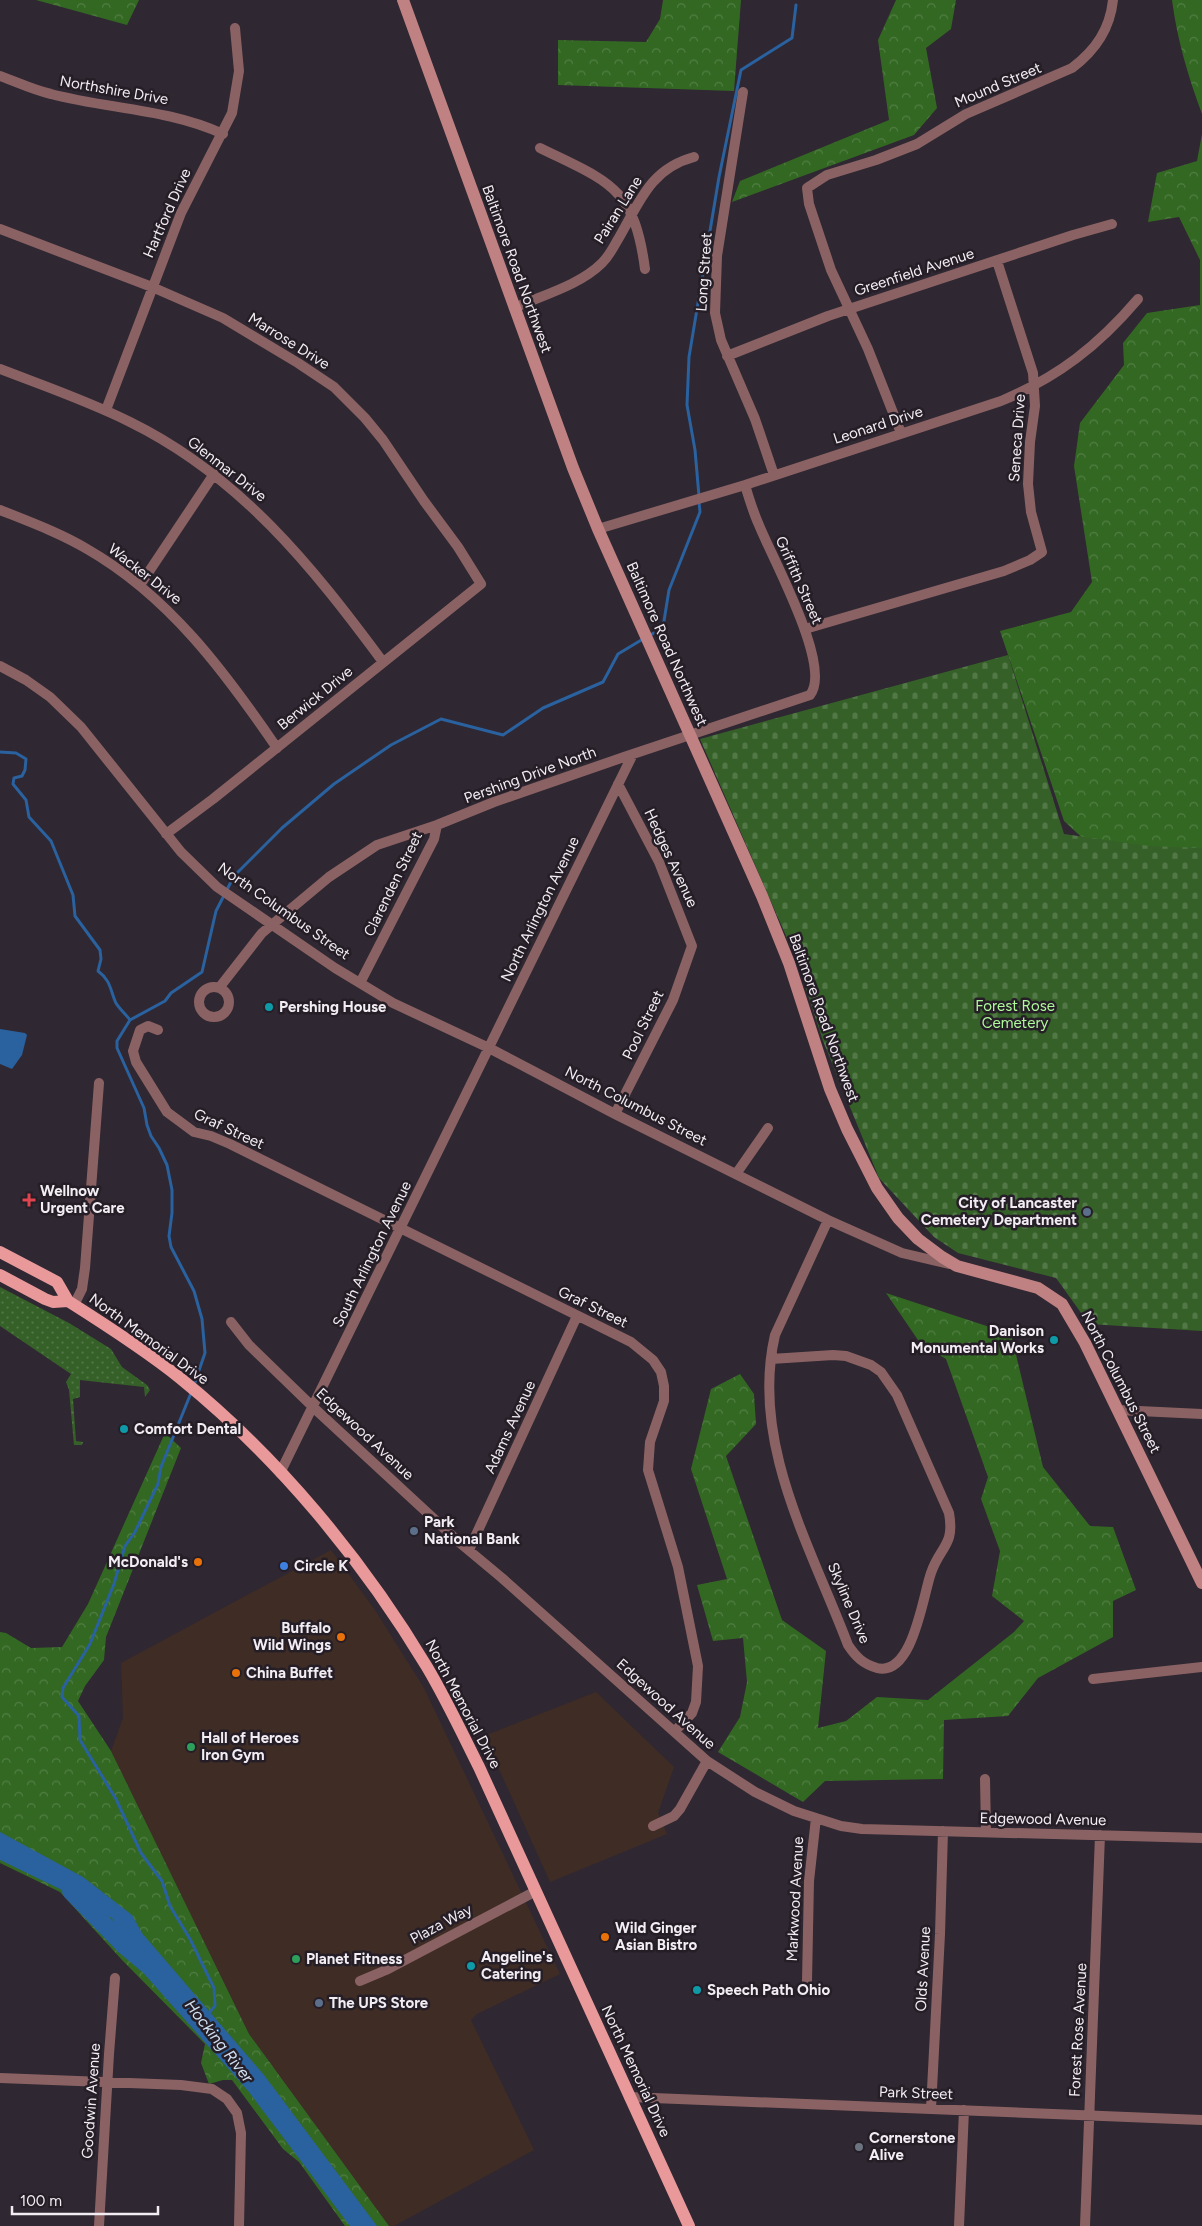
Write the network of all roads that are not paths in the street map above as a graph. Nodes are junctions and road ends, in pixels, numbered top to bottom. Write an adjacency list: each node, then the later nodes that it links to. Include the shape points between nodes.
1 (403, 0): 16 (main road, Baltimore Road Northwest)
2 (1113, 0): 17 (street, Mound Street, via 1102,37 1094,49 1072,68 966,114 917,144 839,170 807,188 821,243)
3 (235, 28): 6 (street, Hartford Drive, via 239,56 238,86)
4 (0, 76): 6 (street, Northshire Drive, via 50,94 179,117)
5 (743, 92): 18 (street, Long Street, via 715,280 715,313)
6 (223, 134): 14 (street, Hartford Drive, via 188,196)
7 (540, 148): 9 (street, via 601,179 622,197)
8 (694, 157): 9 (street, Pairan Lane, via 673,164 661,173 643,194)
9 (632, 214): 13 (street, via 639,232); 16 (street, Pairan Lane, via 602,263 578,279)
10 (1112, 224): 12 (street, Greenfield Avenue)
11 (0, 229): 14 (street, Marrose Drive)
12 (997, 261): 17 (street, Greenfield Avenue); 20 (street, Seneca Drive)
13 (645, 269)
14 (152, 287): 21 (street, Hartford Drive); 28 (street, Marrose Drive, via 248,332 345,397 383,440)
15 (1138, 299): 20 (street, Leonard Drive, via 1087,351)
16 (514, 308): 27 (main road, Baltimore Road Northwest)
17 (850, 310): 18 (street, Greenfield Avenue); 22 (street)
18 (727, 356): 24 (street, Long Street, via 755,419)
19 (0, 369): 21 (street, Glenmar Drive)
20 (1035, 386): 22 (street, Leonard Drive, via 1001,401); 30 (street, Seneca Drive, via 1028,484 1031,512 1042,552 1004,571)
21 (106, 410): 23 (street, Glenmar Drive, via 162,439)
22 (902, 433): 24 (street, Leonard Drive)
23 (214, 474): 29 (street); 31 (street, Glenmar Drive, via 239,493 279,533)
24 (774, 475): 25 (street, Leonard Drive)
25 (745, 485): 27 (street, Leonard Drive); 30 (street, Griffith Street, via 758,524)
26 (0, 510): 29 (street, Wacker Drive, via 80,545)
27 (598, 529): 34 (main road, Baltimore Road Northwest)
28 (481, 584): 31 (street, Berwick Drive)
29 (140, 585): 35 (street, Wacker Drive, via 182,624 242,697)
30 (805, 629): 33 (street, Griffith Street, via 815,662)
31 (383, 662): 35 (street, Berwick Drive)
32 (0, 666): 39 (street, North Columbus Street, via 38,688 81,727)
33 (815, 689): 34 (street, Pershing Drive North, via 798,700)
34 (690, 735): 36 (street, Pershing Drive North); 53 (main road, Baltimore Road Northwest, via 762,896 789,963 830,1089 866,1169 905,1225 930,1248)
35 (277, 748): 39 (street, Berwick Drive)
36 (633, 754): 37 (street, North Arlington Avenue); 38 (street, Pershing Drive North)
37 (618, 784): 41 (street, Hedges Avenue, via 659,862); 45 (street, North Arlington Avenue)
38 (437, 825): 40 (street, Pershing Drive North, via 377,845 329,877); 42 (street, Clarenden Street, via 434,839)
39 (166, 834): 40 (street, North Columbus Street, via 201,873)
40 (272, 925): 42 (street, North Columbus Street); 43 (street, Pershing Drive North)
41 (692, 946): 47 (street, Pool Street, via 673,1000)
42 (360, 983): 45 (street, North Columbus Street, via 393,1003)
43 (219, 988)
44 (158, 1030): 51 (street, Graf Street, via 144,1026 133,1051 136,1062 167,1112 194,1132 230,1144)
45 (489, 1048): 47 (street, North Columbus Street); 51 (street, South Arlington Avenue)
46 (99, 1083): 55 (street, via 85,1268 82,1289)
47 (615, 1114): 49 (street, North Columbus Street)
48 (768, 1128): 49 (street)
49 (736, 1174): 50 (street, North Columbus Street)
50 (828, 1220): 53 (street, North Columbus Street, via 902,1252); 58 (street, Skyline Drive, via 778,1328)
51 (402, 1229): 56 (street, Graf Street); 59 (street, South Arlington Avenue)
52 (0, 1252): 55 (main road, North Memorial Drive, via 57,1282)
53 (957, 1266): 60 (main road, North Columbus Street, via 1038,1288 1062,1304)
54 (0, 1275): 55 (main road, North Memorial Drive, via 45,1299)
55 (71, 1303): 62 (main road, North Memorial Drive, via 178,1376)
56 (577, 1316): 63 (street, Adams Avenue); 67 (street, Graf Street, via 643,1350 661,1372 664,1401 650,1442 648,1470 676,1558 698,1666 696,1702 692,1713)
57 (231, 1322): 59 (street, Edgewood Avenue, via 249,1345)
58 (770, 1359): 58 (street, Skyline Drive, via 846,1356 871,1364 882,1372 897,1395 949,1513 951,1534 931,1572 911,1642 900,1660 885,1668 866,1664 848,1645 791,1503 772,1420)
59 (314, 1408): 62 (street, South Arlington Avenue); 63 (street, Edgewood Avenue)
60 (1118, 1410): 61 (street); 64 (main road, North Columbus Street)
61 (1202, 1414)
62 (280, 1473): 76 (main road, North Memorial Drive, via 368,1578 426,1665 479,1767)
63 (469, 1550): 67 (street, Edgewood Avenue)
64 (1202, 1583)
65 (1202, 1667): 66 (street)
66 (1093, 1679)
67 (674, 1730): 68 (street, Edgewood Avenue)
68 (707, 1761): 70 (street, Edgewood Avenue, via 755,1792); 71 (street, via 680,1810 667,1821)
69 (985, 1778): 73 (street)
70 (816, 1818): 72 (street, Edgewood Avenue, via 862,1829); 79 (street, Markwood Avenue, via 809,1881)
71 (653, 1826)
72 (943, 1831): 73 (street, Edgewood Avenue); 83 (street, Olds Avenue)
73 (986, 1832): 74 (street, Edgewood Avenue)
74 (1100, 1835): 75 (street, Edgewood Avenue); 85 (street, Forest Rose Avenue)
75 (1202, 1838)
76 (536, 1891): 78 (street, Plaza Way); 82 (main road, North Memorial Drive)
77 (116, 1978): 81 (street, Goodwin Avenue)
78 (360, 1981)
79 (807, 1982)
80 (0, 2078): 81 (street)
81 (108, 2083): 87 (street, Goodwin Avenue); 88 (street, via 212,2089 227,2099 241,2126)
82 (629, 2097): 83 (street, Park Street); 89 (main road, North Memorial Drive)
83 (932, 2109): 84 (street, Park Street)
84 (964, 2110): 85 (street, Park Street); 90 (street)
85 (1089, 2116): 86 (street, Park Street); 91 (street, Forest Rose Avenue)
86 (1202, 2120)
87 (99, 2226)
88 (239, 2226)
89 (689, 2226)
90 (959, 2226)
91 (1084, 2226)

